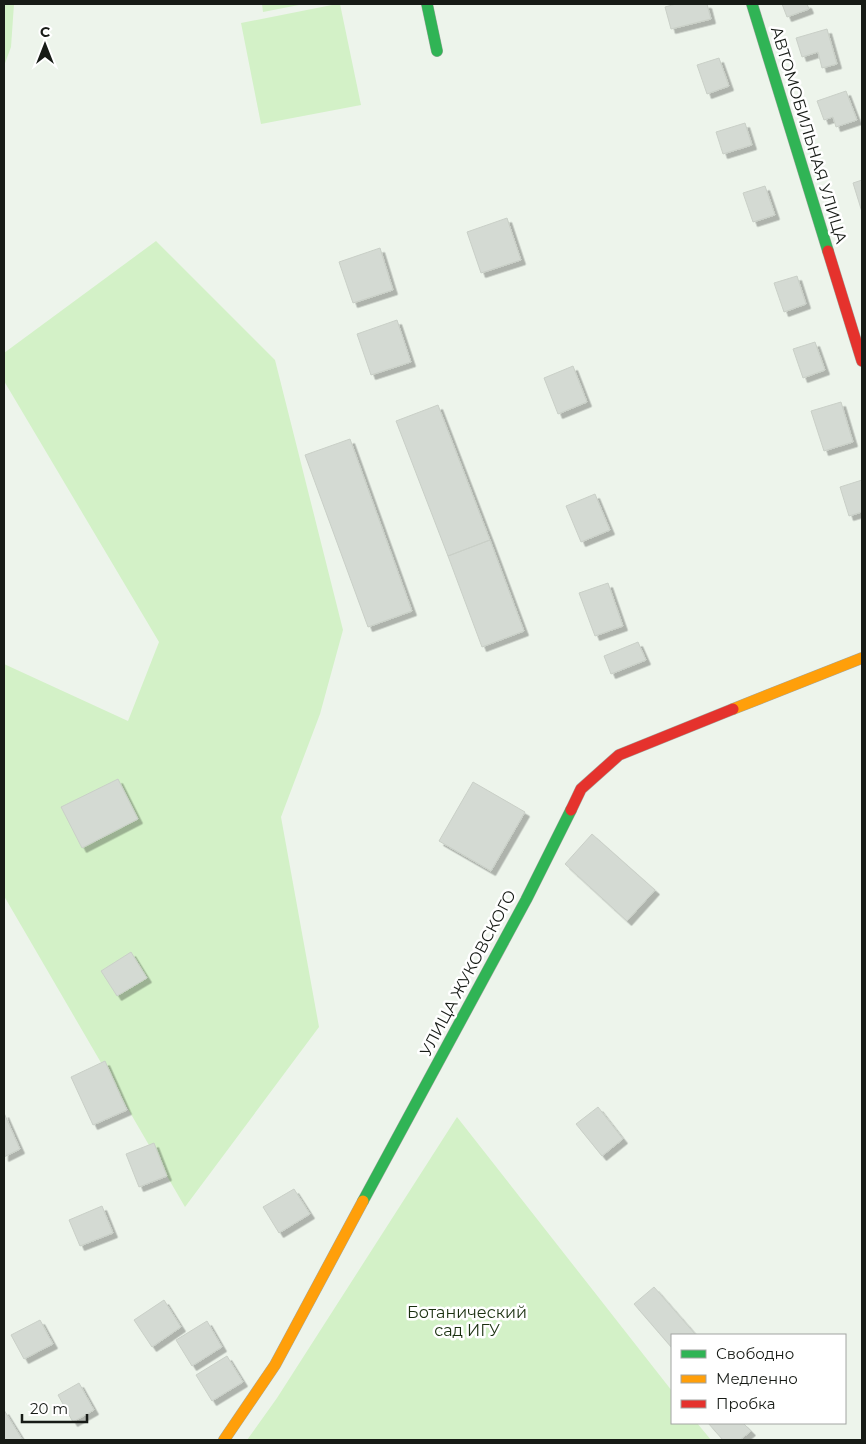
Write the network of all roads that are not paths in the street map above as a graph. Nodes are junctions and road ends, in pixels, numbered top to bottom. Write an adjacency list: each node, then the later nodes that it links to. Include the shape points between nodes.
1 (427, 4): 3 (street)
2 (752, 4): 4 (street, АВТОМОБИЛЬНАЯ УЛИЦА)
3 (437, 52)
4 (862, 361)
5 (862, 658): 6 (street, УЛИЦА ЖУКОВСКОГО, via 619,755 581,789 526,900 275,1365)
6 (224, 1440)

